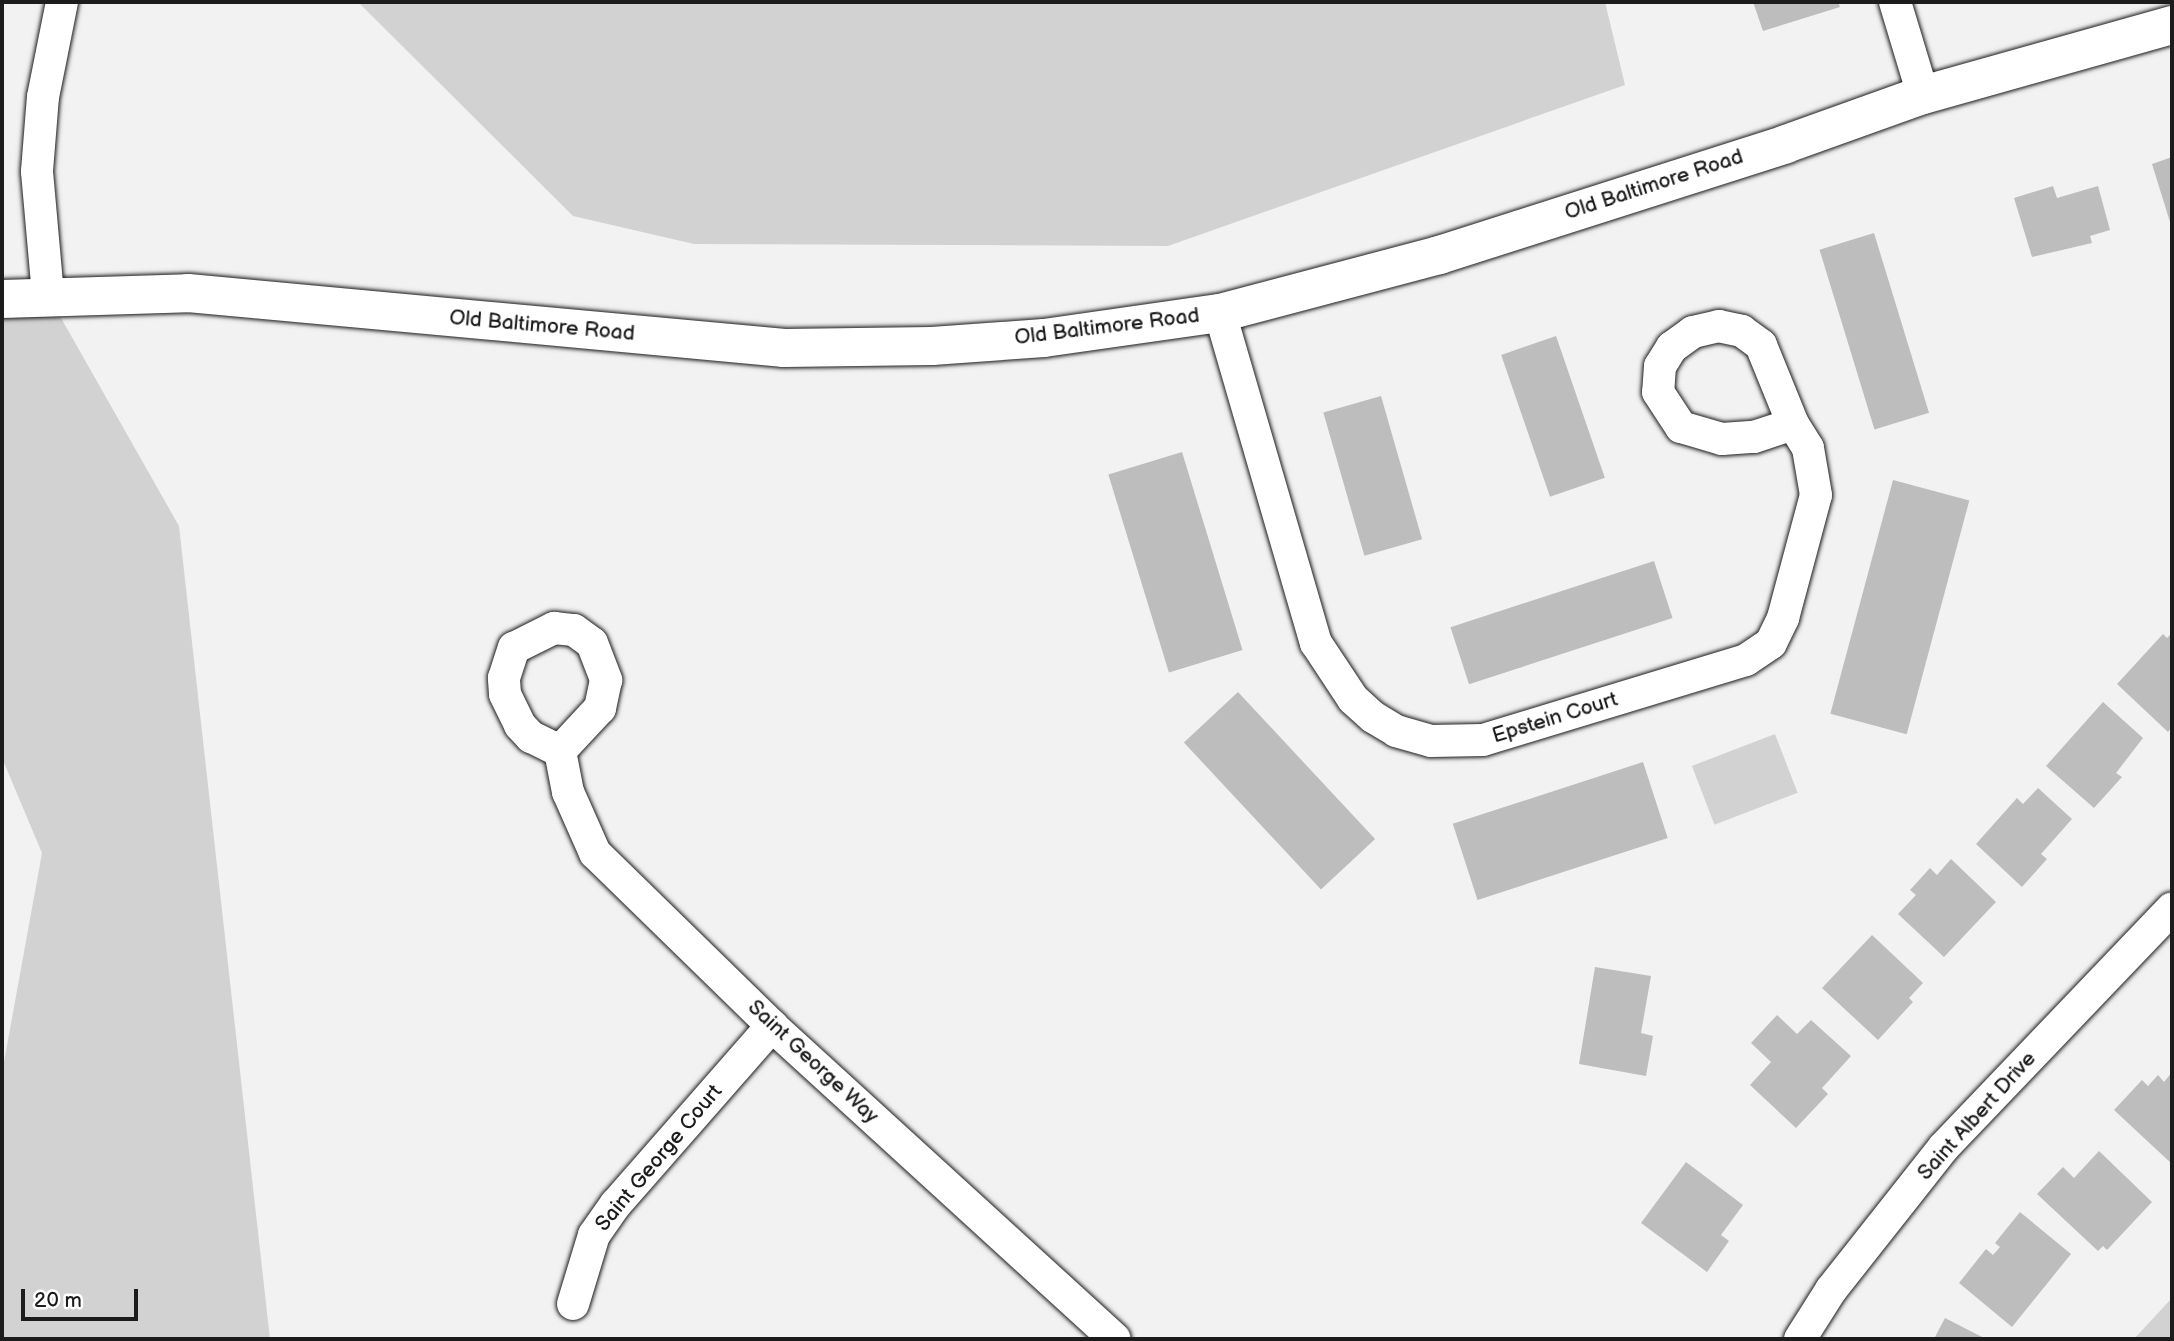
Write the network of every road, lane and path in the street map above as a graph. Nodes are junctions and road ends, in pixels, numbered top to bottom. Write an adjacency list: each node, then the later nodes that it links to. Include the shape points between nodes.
1 (62, 2): 5 (street, via 43,97 37,171)
2 (1895, 2): 4 (street)
3 (2172, 25): 4 (street, Old Baltimore Road)
4 (1923, 95): 7 (street, Old Baltimore Road, via 1438,256)
5 (48, 295): 6 (street, Old Baltimore Road); 7 (street, Old Baltimore Road, via 188,293 828,349 1044,338)
6 (2, 299)
7 (1220, 313): 8 (street, Epstein Court, via 1316,643 1353,699 1373,717 1396,731 1431,741 1483,740 1746,660 1771,643 1783,618 1816,495 1808,448)
8 (1793, 424)
9 (560, 751): 11 (street, Saint George Way, via 568,792 595,853)
10 (2172, 908): 14 (street, Saint Albert Drive, via 1944,1147 1831,1290)
11 (772, 1026): 12 (street, Saint George Court, via 616,1204 594,1235); 13 (street, Saint George Way)
12 (573, 1304)
13 (1115, 1339)
14 (1800, 1339)

